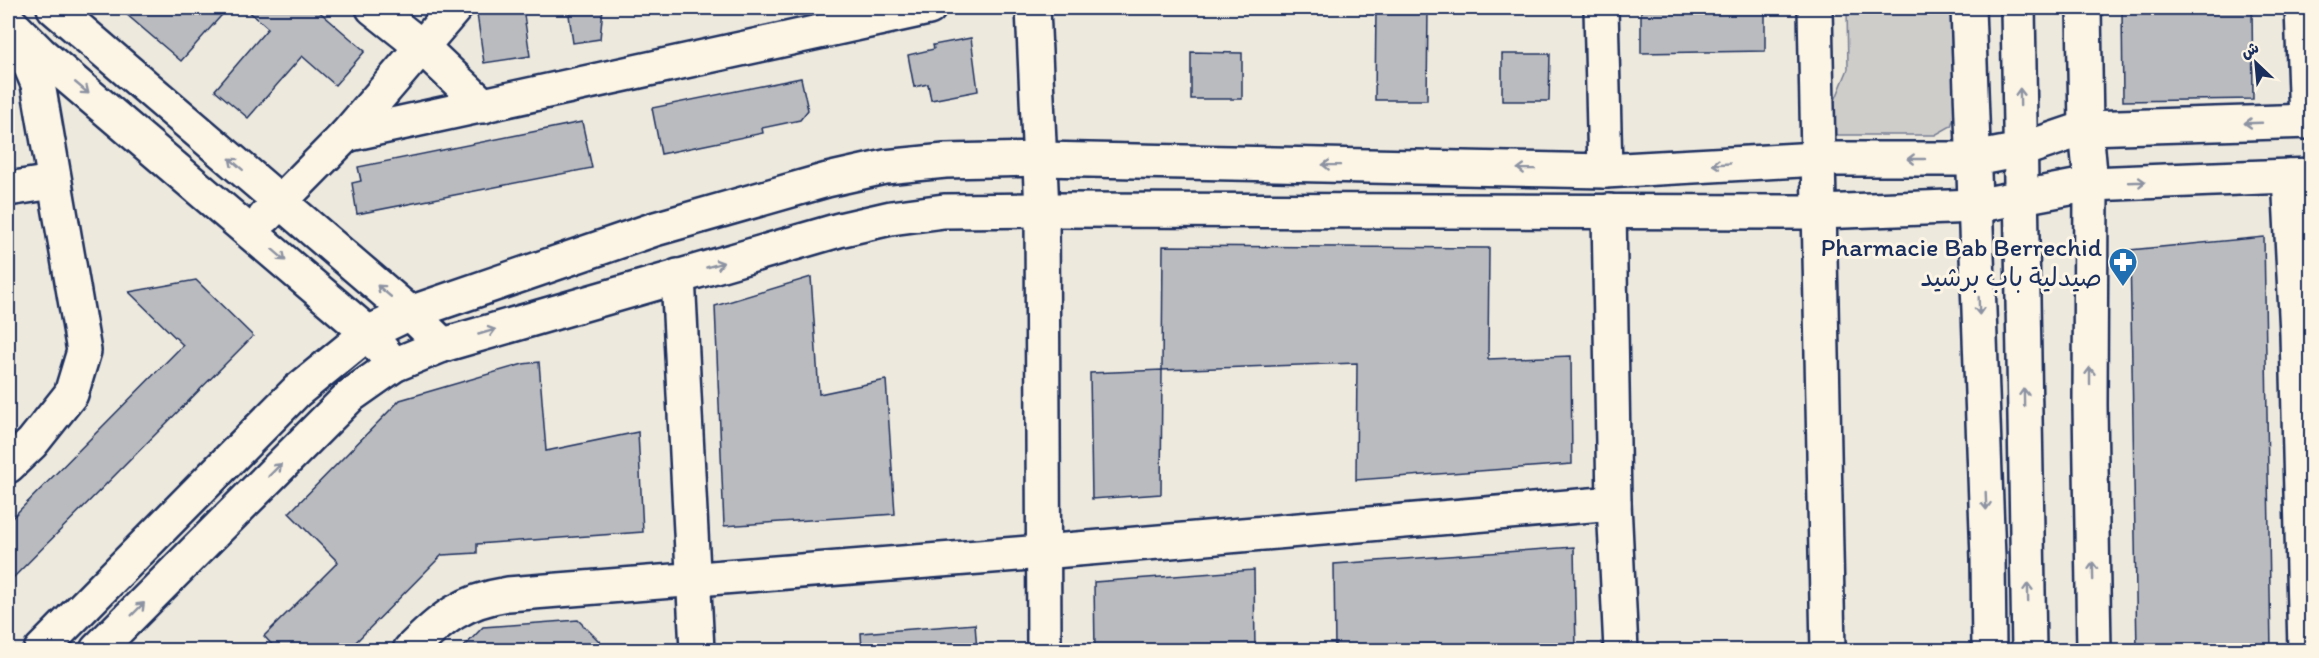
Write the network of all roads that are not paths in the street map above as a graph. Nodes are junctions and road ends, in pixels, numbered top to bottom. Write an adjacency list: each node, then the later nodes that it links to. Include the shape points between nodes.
1 (54, 8): 29 (main road, one-way to 1)
2 (373, 8): 13 (main road)
3 (455, 8): 13 (main road)
4 (929, 8): 15 (main road)
5 (1033, 8): 20 (main road)
6 (1601, 8): 23 (main road)
7 (1815, 8): 21 (main road)
8 (1968, 8): 22 (main road)
9 (2018, 8): 19 (main road, one-way to 9)
10 (2084, 8): 17 (main road)
11 (2302, 8): 16 (main road)
12 (16, 16): 14 (main road)
13 (422, 47): 15 (main road); 18 (main road)
14 (39, 69): 25 (main road); 34 (main road, one-way to 34)
15 (484, 106): 18 (main road)
16 (2309, 122): 17 (main road, one-way to 17)
17 (2086, 128): 19 (main road); 26 (main road)
18 (346, 135): 29 (main road)
19 (2021, 150): 22 (main road); 28 (main road)
20 (1041, 159): 23 (main road, one-way to 20); 31 (main road); 36 (main road, via 897,165 827,180 655,229)
21 (1817, 159): 22 (main road, one-way to 21); 23 (main road, one-way to 23); 33 (main road)
22 (1974, 159): 30 (main road)
23 (1605, 171)
24 (2300, 176): 26 (main road, one-way to 24); 38 (main road)
25 (54, 182): 27 (main road); 41 (main road, via 84,351 71,394)
26 (2091, 184): 28 (main road); 56 (main road, one-way to 26)
27 (8, 189)
28 (2024, 198): 30 (main road); 55 (main road, one-way to 28)
29 (280, 202): 34 (main road); 36 (main road, one-way to 29)
30 (1975, 206): 33 (main road); 54 (main road, one-way to 54)
31 (1042, 210): 32 (main road); 35 (main road, one-way to 31, via 891,218 944,212); 45 (main road)
32 (1609, 212): 33 (main road); 44 (main road)
33 (1819, 212): 53 (main road)
34 (252, 231): 37 (main road, one-way to 37)
35 (678, 276): 39 (main road, one-way to 35); 46 (main road)
36 (410, 313): 37 (main road); 39 (main road)
37 (368, 333): 40 (main road); 47 (main road, via 297,391)
38 (2304, 333): 43 (main road)
39 (443, 345): 40 (main road)
40 (394, 365): 48 (main road, one-way to 40, via 350,396)
41 (20, 445): 42 (main road)
42 (8, 466)
43 (2307, 502): 57 (main road)
44 (1614, 503): 45 (main road); 52 (main road)
45 (1042, 552): 46 (main road); 51 (main road)
46 (693, 577): 49 (main road, via 488,597 449,615); 50 (main road)
47 (41, 651)
48 (97, 651)
49 (410, 651)
50 (697, 651)
51 (1044, 651)
52 (1621, 651)
53 (1828, 651)
54 (1989, 651)
55 (2029, 651)
56 (2094, 651)
57 (2305, 651)

